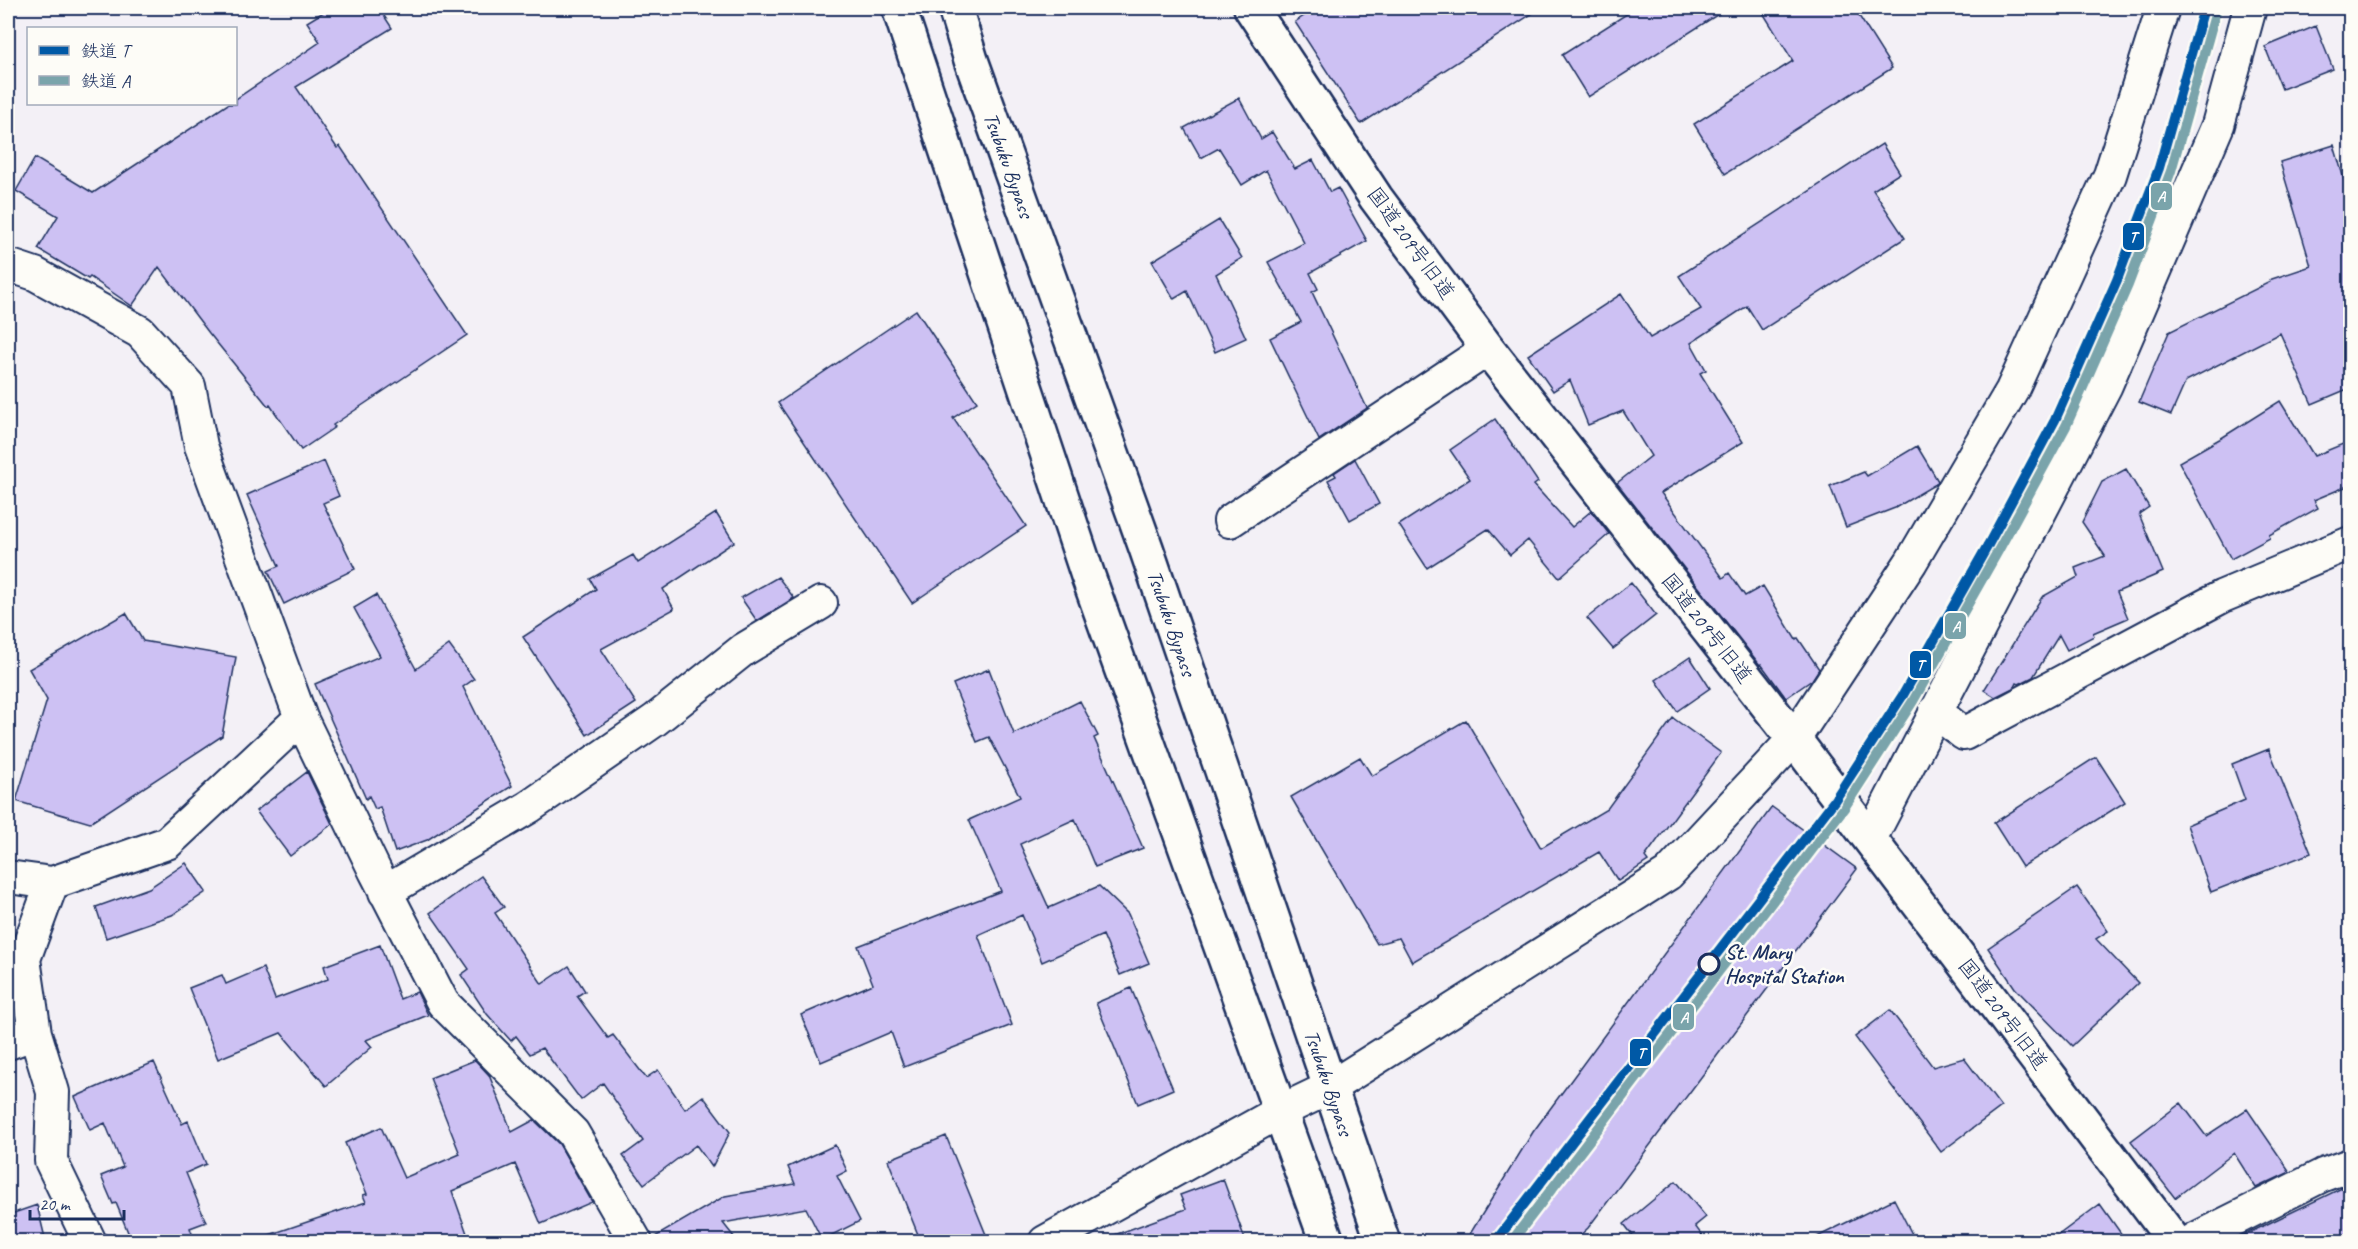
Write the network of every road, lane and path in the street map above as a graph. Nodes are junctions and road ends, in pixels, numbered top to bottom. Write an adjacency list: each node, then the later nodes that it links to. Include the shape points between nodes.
1 (899, 8): 20 (main road, via 1088,576)
2 (955, 8): 19 (main road, Tsubuku Bypass, via 1146,549)
3 (1251, 8): 7 (main road, 国道209号旧道, via 1376,198)
4 (2163, 8): 13 (street, via 2110,175 2012,390 1911,562)
5 (2250, 8): 11 (street, via 2218,125 2106,385)
6 (8, 265): 12 (street, via 35,274 140,332 189,386 201,446)
7 (1488, 349): 8 (street); 13 (main road, 国道209号旧道)
8 (1230, 521)
9 (2350, 543): 11 (street, via 2223,596 1964,734)
10 (821, 603): 17 (street, via 743,650 655,720 529,807)
11 (1935, 711): 14 (street)
12 (301, 718): 16 (street, via 167,843); 17 (street)
13 (1794, 739): 14 (main road, 国道209号旧道); 19 (street, via 1668,874)
14 (1870, 838): 27 (main road, 国道209号旧道)
15 (8, 877): 16 (street)
16 (52, 883): 18 (street, via 24,959)
17 (385, 892): 23 (street, via 443,1003 573,1132)
18 (21, 1038): 22 (street, via 52,1092 51,1161)
19 (1329, 1088): 20 (street); 26 (main road, Tsubuku Bypass)
20 (1281, 1111): 24 (street); 25 (main road)
21 (2350, 1165): 28 (street, via 2312,1180)
22 (90, 1242)
23 (636, 1242)
24 (1045, 1242)
25 (1326, 1242)
26 (1383, 1242)
27 (2175, 1242)
28 (2194, 1242)

